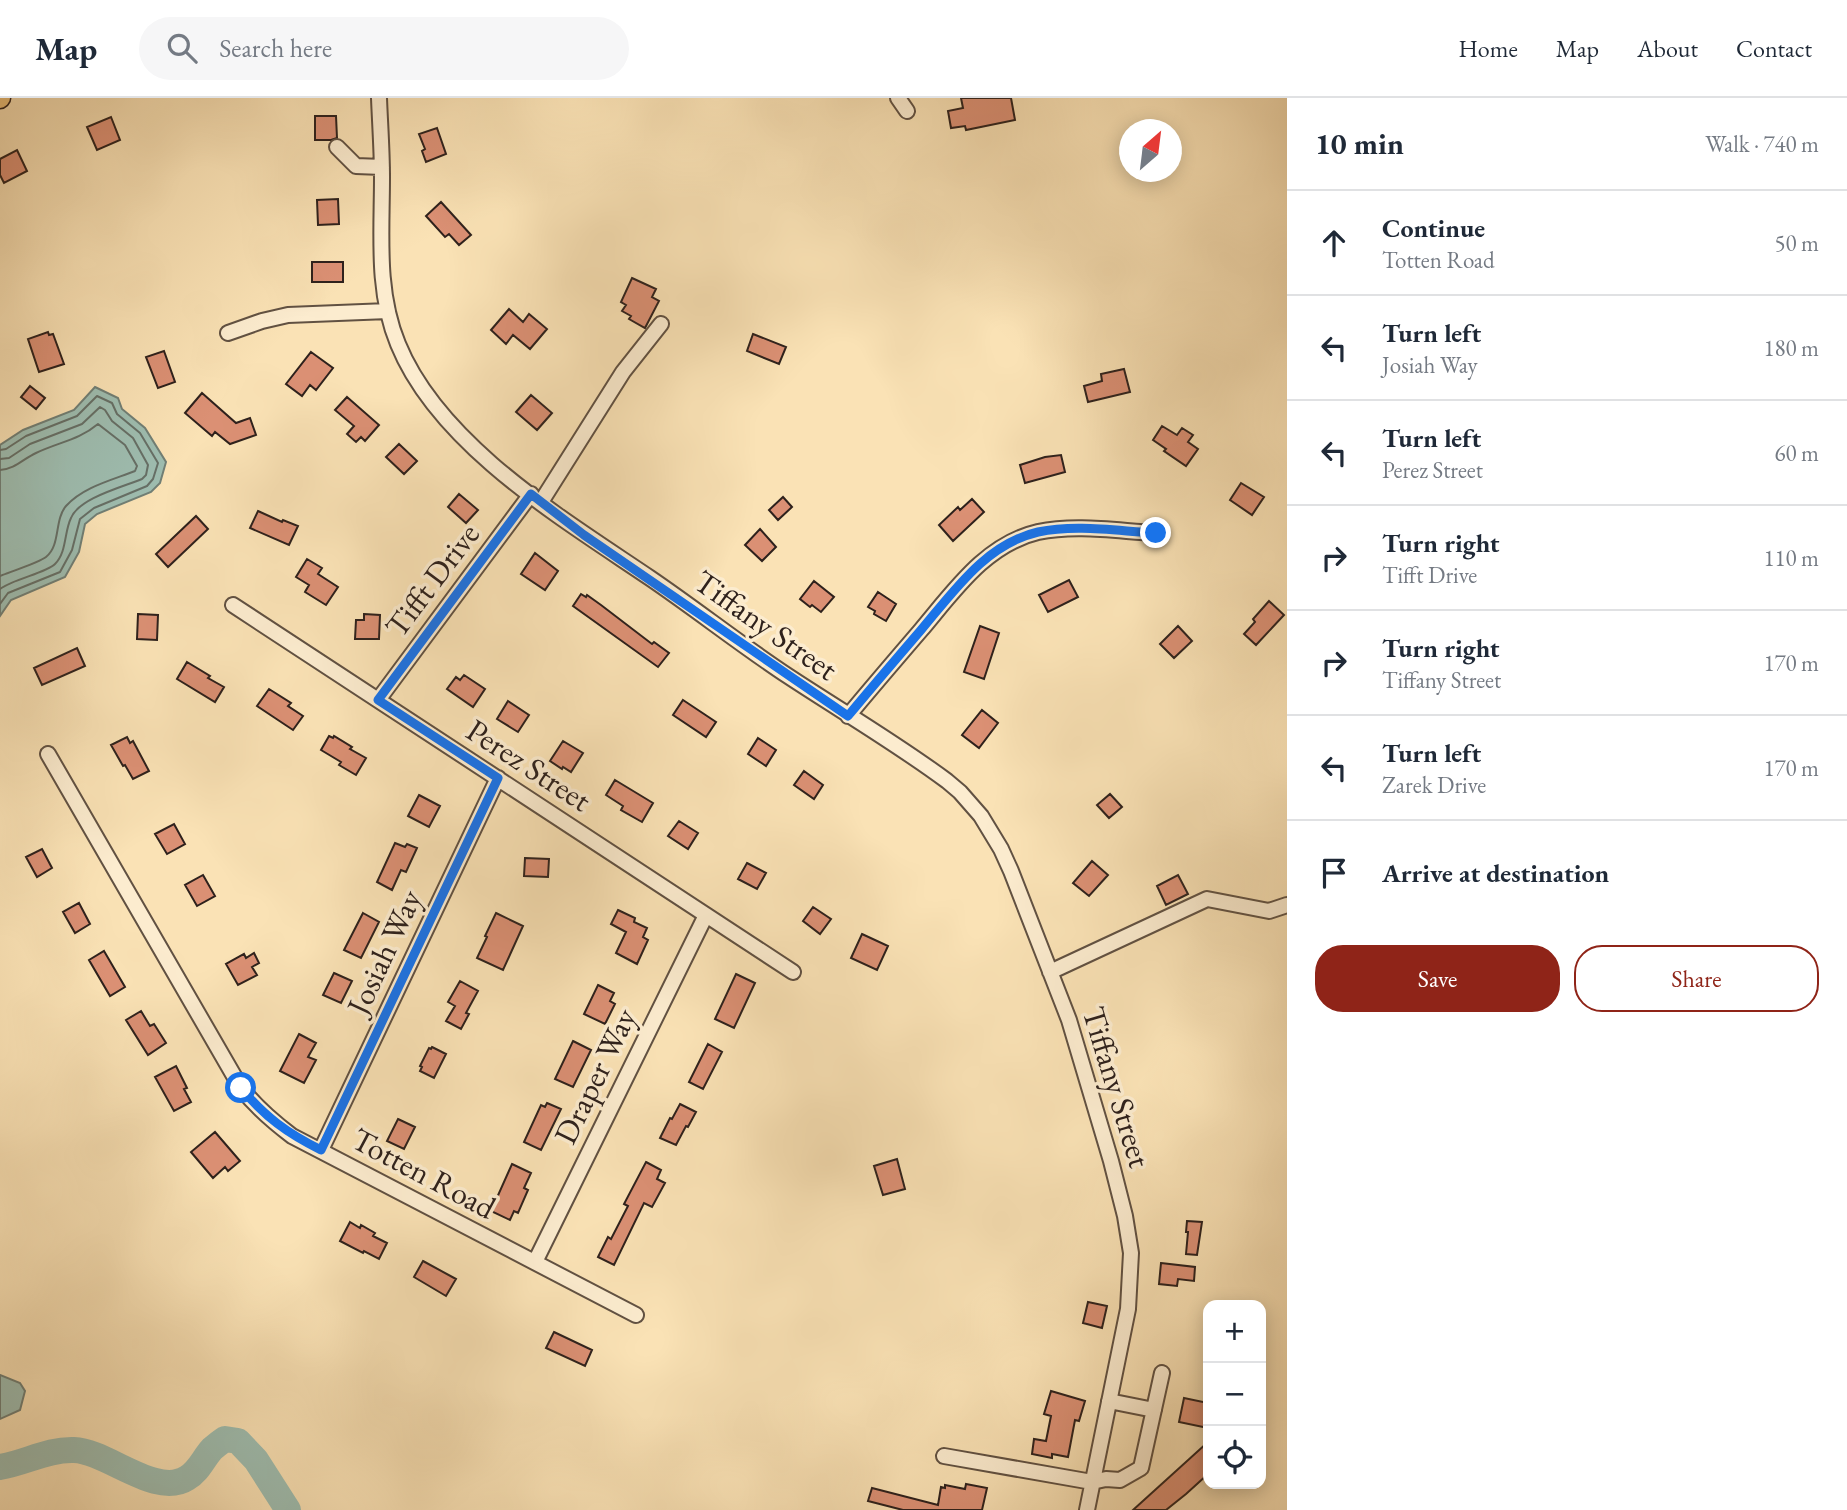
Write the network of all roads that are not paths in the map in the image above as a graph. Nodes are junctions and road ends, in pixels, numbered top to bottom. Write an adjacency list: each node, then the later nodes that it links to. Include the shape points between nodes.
1 (379, 98): 5 (street, Tiffany Street)
2 (898, 98): 3 (street)
3 (907, 111)
4 (337, 147): 5 (street, via 356,166)
5 (382, 167): 6 (street, Tiffany Street, via 382,272)
6 (388, 312): 8 (street, via 288,315); 9 (street, Tiffany Street, via 403,355 433,405)
7 (661, 324): 9 (street, Tifft Drive)
8 (228, 333)
9 (536, 498): 12 (street, Tifft Drive); 13 (street, Tiffany Street)
10 (1156, 533): 13 (street, via 1055,529 1000,547 969,574)
11 (233, 605): 12 (street, Perez Street)
12 (378, 700): 15 (street, Perez Street)
13 (848, 716): 19 (street, Tiffany Street, via 947,781 981,816 1006,860)
14 (48, 754): 20 (street, Totten Road, via 241,1088 256,1107 292,1136)
15 (498, 778): 17 (street, Perez Street); 20 (street, Josiah Way)
16 (1287, 905): 19 (street, via 1269,911 1207,899)
17 (706, 915): 18 (street, Perez Street); 21 (street, Draper Way)
18 (793, 972)
19 (1050, 972): 24 (street, Tiffany Street, via 1120,1191 1131,1253 1129,1309)
20 (321, 1150): 21 (street, Totten Road)
21 (535, 1262): 22 (street, Totten Road)
22 (636, 1315)
23 (1162, 1373): 25 (street)
24 (1109, 1401): 25 (street); 27 (street, Tiffany Street)
25 (1154, 1410): 27 (street, via 1141,1468 1120,1480)
26 (944, 1456): 27 (street)
27 (1092, 1482): 28 (street, Tiffany Street)
28 (1087, 1510)

